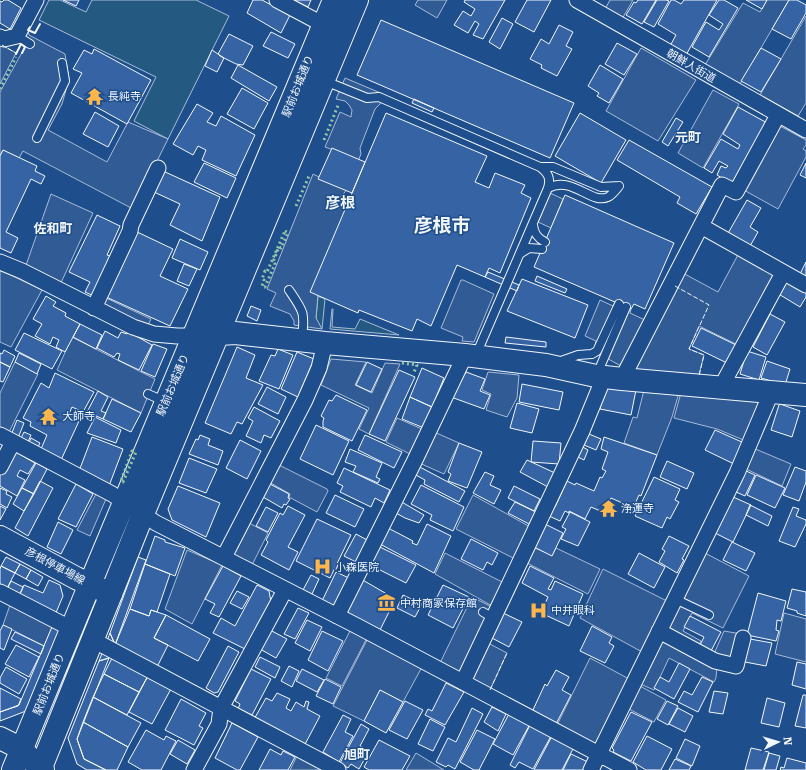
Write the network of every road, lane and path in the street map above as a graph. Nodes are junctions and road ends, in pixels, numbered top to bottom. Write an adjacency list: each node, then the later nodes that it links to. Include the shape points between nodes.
1 (36, 0): 7 (street)
2 (277, 0): 6 (street)
3 (334, 0): 6 (main road, 駅前お城通り)
4 (357, 0): 11 (main road, 駅前お城通り)
5 (577, 0): 12 (street, 朝鮮人街道)
6 (324, 25): 11 (main road, 駅前お城通り)
7 (17, 36): 8 (street, via 4,39); 9 (lane)
8 (0, 37)
9 (30, 44)
10 (62, 63): 14 (lane, via 65,81)
11 (313, 77): 15 (lane, via 367,98 379,97); 26 (main road, 駅前お城通り); 27 (main road, 駅前お城通り)
12 (778, 115): 13 (street, 朝鮮人街道); 19 (street, via 736,192 722,185)
13 (806, 130)
14 (37, 138)
15 (540, 167): 17 (lane, via 549,178); 17 (lane, via 553,167 601,188 620,186 609,197 603,199 568,185 554,185)
16 (158, 168): 25 (street, via 144,193)
17 (548, 188): 18 (lane)
18 (533, 225): 20 (lane); 20 (lane, via 533,230 543,245)
19 (701, 226): 22 (street); 32 (street)
20 (521, 253): 30 (lane)
21 (0, 262): 25 (street, via 20,275 41,278)
22 (784, 273): 23 (street); 33 (street)
23 (806, 285)
24 (289, 290): 28 (lane, via 303,312)
25 (94, 308): 27 (street, via 132,328 154,334)
26 (217, 335): 27 (main road); 28 (main road, via 235,333); 40 (main road, 駅前お城通り)
27 (194, 336): 39 (main road, 駅前お城通り, via 157,398)
28 (302, 341): 29 (main road)
29 (325, 343): 30 (main road); 42 (street, via 319,368 305,400)
30 (470, 356): 31 (main road); 49 (street)
31 (546, 365): 32 (main road); 32 (lane, via 597,351 622,305)
32 (607, 377): 33 (main road); 54 (street, via 600,386 582,432 528,548 499,603 488,615)
33 (721, 387): 34 (main road)
34 (771, 392): 35 (main road); 47 (street, via 744,463)
35 (806, 396)
36 (0, 435): 37 (street)
37 (14, 442): 38 (street); 39 (street)
38 (0, 467)
39 (125, 502): 40 (street); 43 (main road, 駅前お城通り)
40 (143, 514): 42 (street); 46 (main road, 駅前お城通り)
41 (0, 537): 43 (main road, 彦根停車場線)
42 (224, 557): 44 (street)
43 (90, 584): 46 (main road, 彦根停車場線); 50 (main road, 駅前お城通り)
44 (285, 590): 49 (street); 55 (street)
45 (0, 592): 50 (street)
46 (111, 594): 53 (main road, 駅前お城通り)
47 (671, 605): 48 (lane); 51 (street)
48 (709, 615)
49 (337, 616): 54 (street, via 356,629 408,656)
50 (72, 629): 57 (main road, 駅前お城通り)
51 (659, 631): 52 (street, via 715,661 736,666); 58 (street)
52 (743, 638)
53 (93, 640): 55 (street); 62 (main road, 駅前お城通り)
54 (457, 676): 58 (street, via 576,739)
55 (221, 708): 63 (street, via 219,724); 64 (street, via 316,761)
56 (0, 738): 57 (main road)
57 (22, 749): 61 (main road, 駅前お城通り); 62 (main road)
58 (599, 754): 65 (street); 66 (street)
59 (0, 768): 60 (main road)
60 (3, 770)
61 (13, 770)
62 (39, 770)
63 (194, 770)
64 (338, 770)
65 (591, 770)
66 (629, 770)

